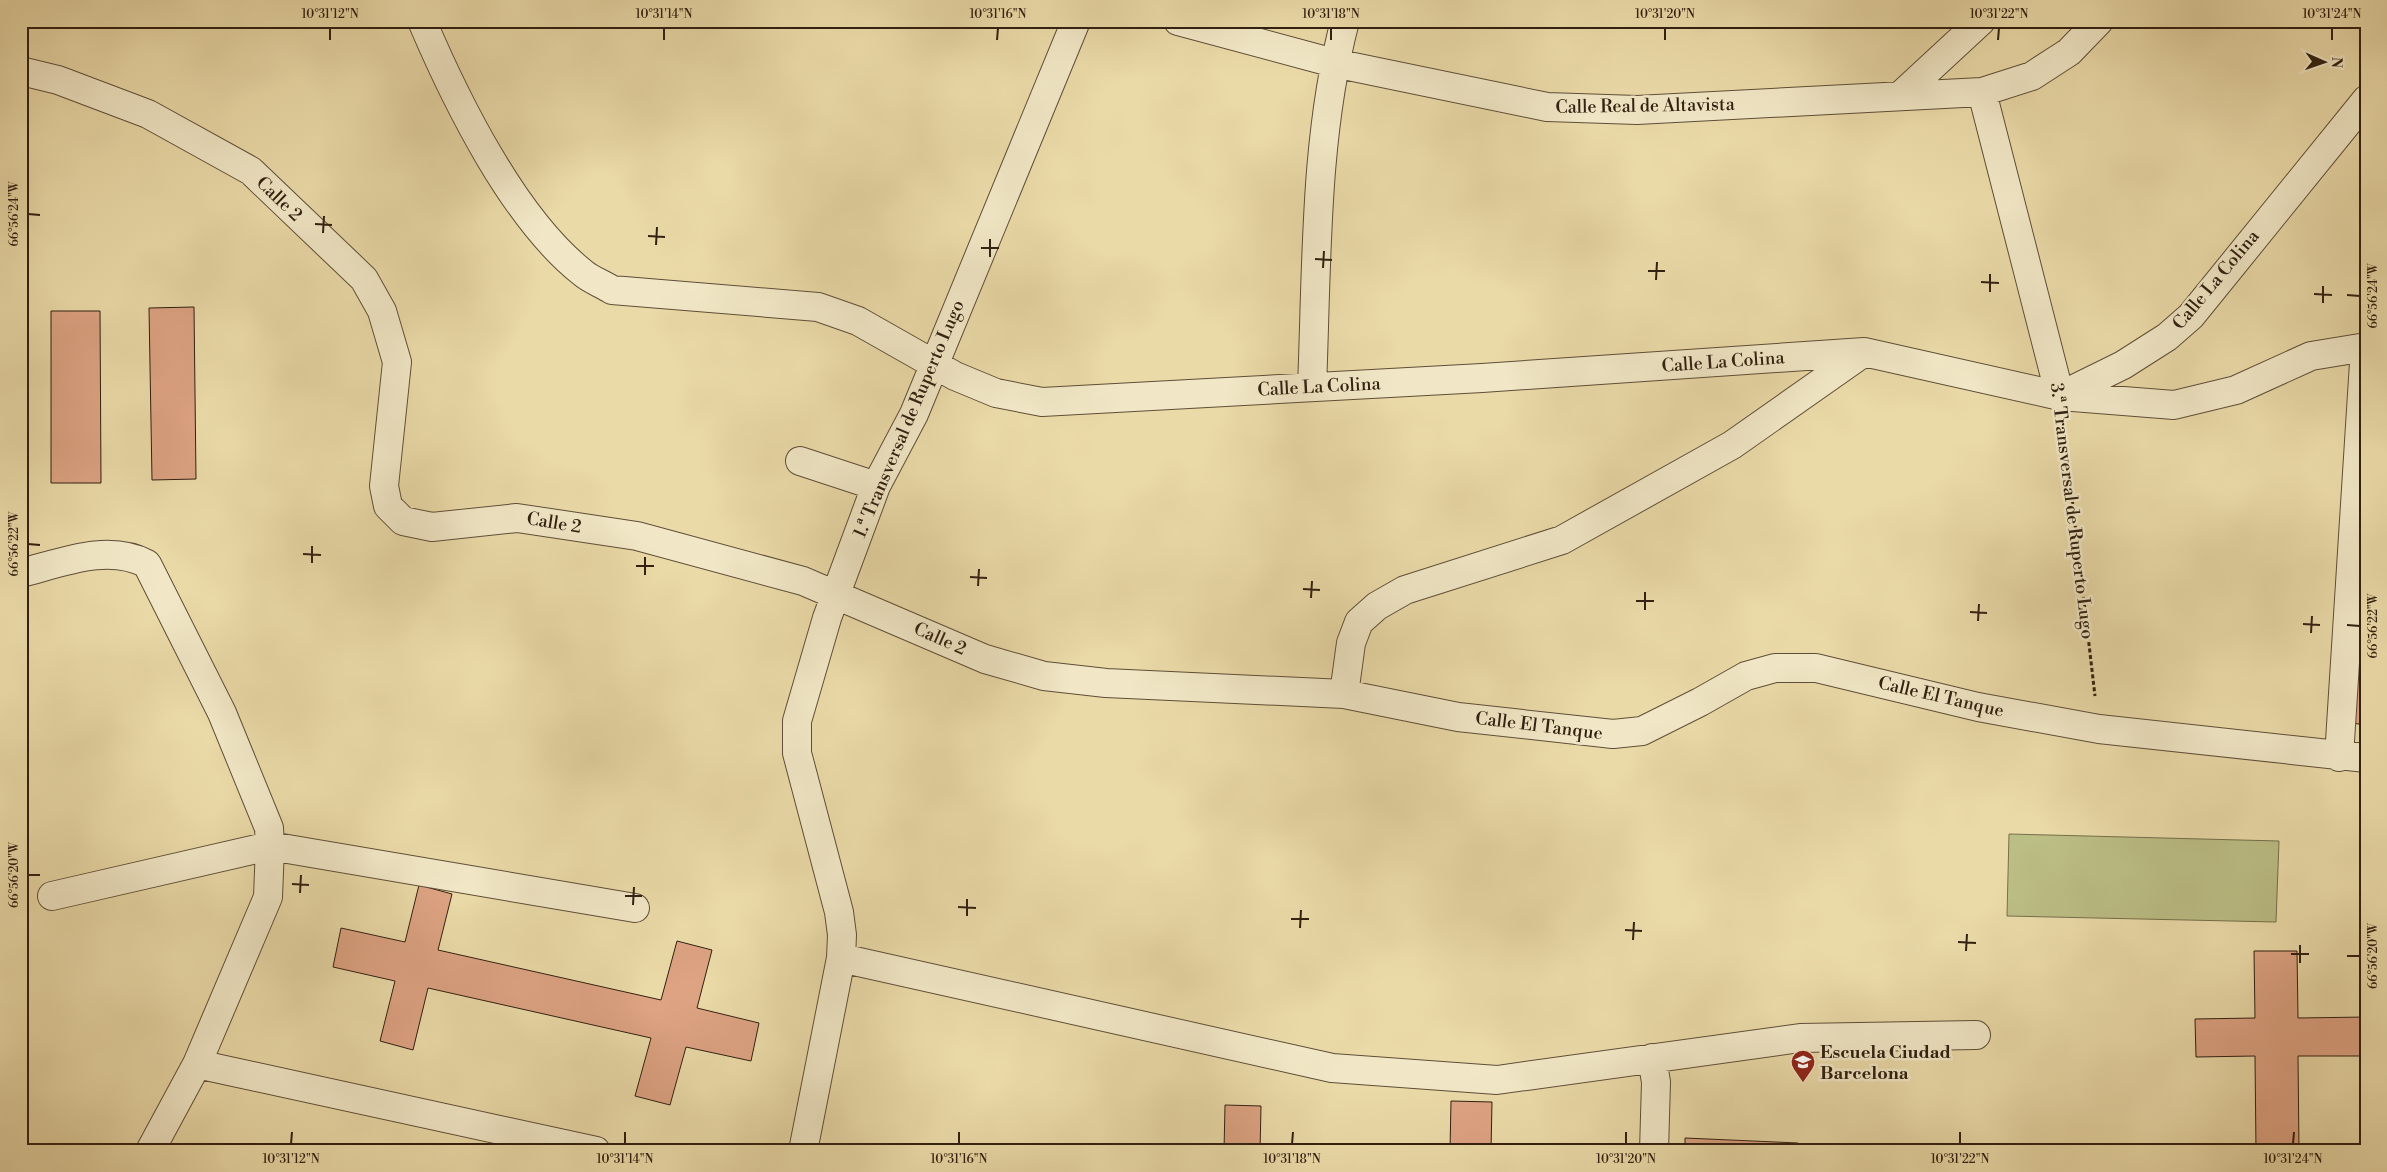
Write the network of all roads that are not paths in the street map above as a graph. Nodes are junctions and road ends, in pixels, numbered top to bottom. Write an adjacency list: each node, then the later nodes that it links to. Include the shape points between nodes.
1 (422, 21): 14 (street, Calle La Colina, via 443,70 519,203 548,240 584,274 612,290 818,307 858,320)
2 (1076, 21): 14 (street, 1.ª Transversal de Ruperto Lugo)
3 (1178, 21): 7 (street, Calle Real de Altavista)
4 (1345, 21): 7 (street)
5 (1981, 21): 10 (street)
6 (2099, 21): 9 (street, Calle Real de Altavista, via 2069,52 2032,76)
7 (1334, 63): 10 (street, Calle Real de Altavista, via 1547,107 1637,110); 15 (street, via 1320,190)
8 (21, 71): 20 (street, Calle 2, via 58,80 148,114 251,171 364,280 382,311 397,362 384,486 388,506 402,521 432,527 517,518 637,536 804,581)
9 (1982, 92): 10 (street, Calle Real de Altavista); 16 (street, 3.ª Transversal de Ruperto Lugo)
10 (1900, 96)
11 (2366, 100): 16 (street, Calle La Colina, via 2191,316 2167,337 2124,365)
12 (2365, 347): 16 (street, via 2310,356 2236,390 2174,405); 22 (street)
13 (1864, 352): 15 (street, Calle La Colina); 16 (street, Calle La Colina); 21 (street, via 1732,445 1562,540 1405,590 1377,606 1359,622 1351,643)
14 (945, 369): 15 (street, Calle La Colina, via 996,393 1042,402); 18 (street, 1.ª Transversal de Ruperto Lugo, via 914,414)
15 (1312, 387)
16 (2060, 396)
17 (800, 461): 18 (street)
18 (876, 486): 20 (street, 1.ª Transversal de Ruperto Lugo)
19 (21, 573): 23 (street, via 90,556 135,557 147,564 222,713 269,828)
20 (838, 594): 21 (street, Calle 2, via 985,659 1044,676 1106,683); 26 (street, 1.ª Transversal de Ruperto Lugo, via 827,618 797,721 800,762 839,912)
21 (1344, 694): 22 (street, Calle El Tanque, via 1458,716 1613,734 1642,731 1746,676 1775,668 1816,668 1978,707 2099,729)
22 (2352, 757)
23 (270, 846): 24 (street); 25 (street); 29 (street, via 268,897)
24 (52, 896)
25 (635, 908)
26 (841, 958): 28 (street, via 1332,1068 1497,1080); 32 (street, 1.ª Transversal de Ruperto Lugo)
27 (1976, 1035): 28 (street, via 1800,1038)
28 (1652, 1058): 33 (street, via 1656,1082)
29 (197, 1064): 30 (street); 31 (street)
30 (150, 1151)
31 (596, 1151)
32 (803, 1151)
33 (1654, 1151)

